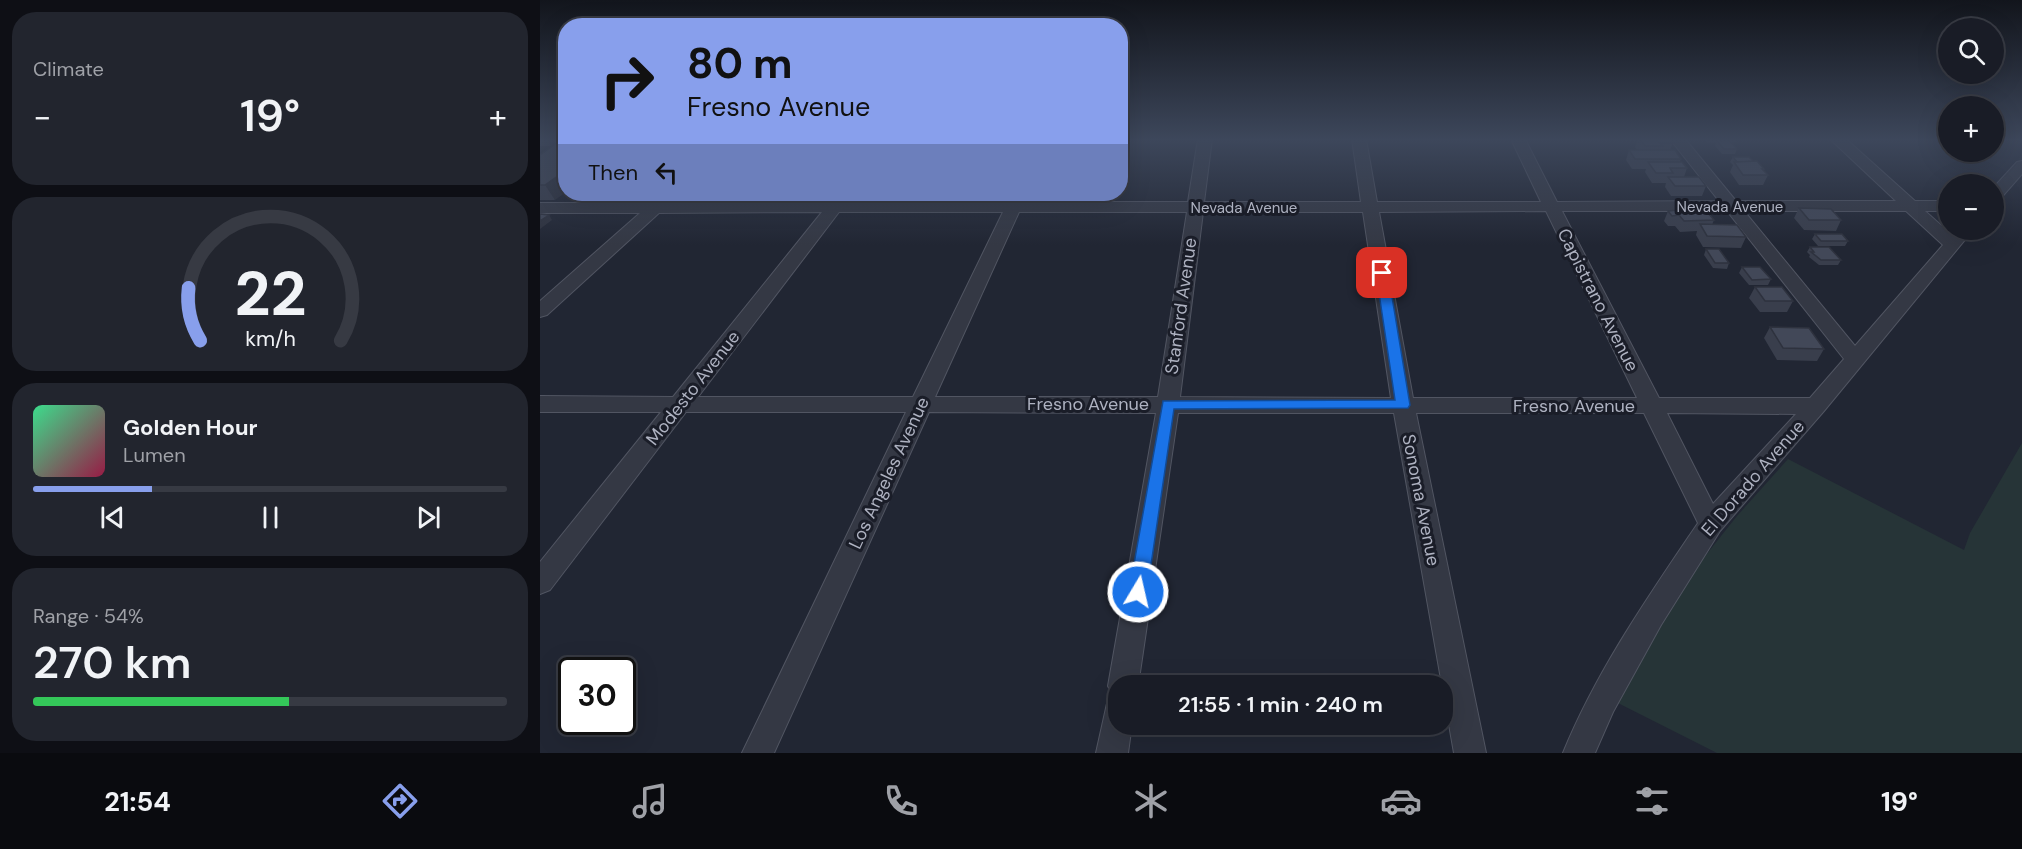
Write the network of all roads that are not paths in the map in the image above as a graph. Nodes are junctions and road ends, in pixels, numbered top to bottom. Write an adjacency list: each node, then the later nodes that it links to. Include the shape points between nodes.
1 (1200, 174): 17 (street, Stanford Avenue)
2 (1365, 174): 13 (street, Sonoma Avenue)
3 (1535, 174): 14 (street, Capistrano Avenue)
4 (1705, 174): 15 (street)
5 (1875, 174): 16 (street)
6 (663, 201): 10 (street)
7 (810, 201): 10 (street, Nevada Avenue)
8 (839, 201): 23 (street, Modesto Avenue)
9 (1016, 201): 17 (street, Nevada Avenue); 24 (street, Los Angeles Avenue)
10 (657, 206): 12 (street, Nevada Avenue); 20 (street)
11 (1938, 206): 16 (street, Nevada Avenue)
12 (540, 207)
13 (1371, 207): 14 (street, Nevada Avenue); 17 (street, Nevada Avenue); 26 (street, Sonoma Avenue)
14 (1550, 207): 15 (street, Nevada Avenue); 27 (street, Capistrano Avenue)
15 (1731, 207): 16 (street, Nevada Avenue); 21 (street)
16 (1910, 207): 18 (street)
17 (1195, 208): 25 (street, Stanford Avenue)
18 (1938, 224)
19 (1955, 240): 21 (street, El Dorado Avenue)
20 (540, 310)
21 (1856, 359): 28 (street, El Dorado Avenue)
22 (540, 404): 23 (street, Fresno Avenue)
23 (681, 404): 24 (street, Fresno Avenue); 30 (street, Modesto Avenue)
24 (921, 404): 25 (street, Fresno Avenue); 33 (street, Los Angeles Avenue)
25 (1168, 405): 26 (street, Fresno Avenue); 31 (street, Stanford Avenue)
26 (1403, 405): 27 (street, Fresno Avenue); 35 (street, Sonoma Avenue)
27 (1653, 406): 28 (street, Fresno Avenue); 29 (street, Capistrano Avenue)
28 (1816, 406): 29 (street, El Dorado Avenue)
29 (1711, 524): 36 (street, El Dorado Avenue, via 1646,625 1602,702)
30 (540, 582)
31 (1125, 675)
32 (1115, 735): 34 (street)
33 (758, 753)
34 (1112, 753)
35 (1470, 753)
36 (1579, 753)

